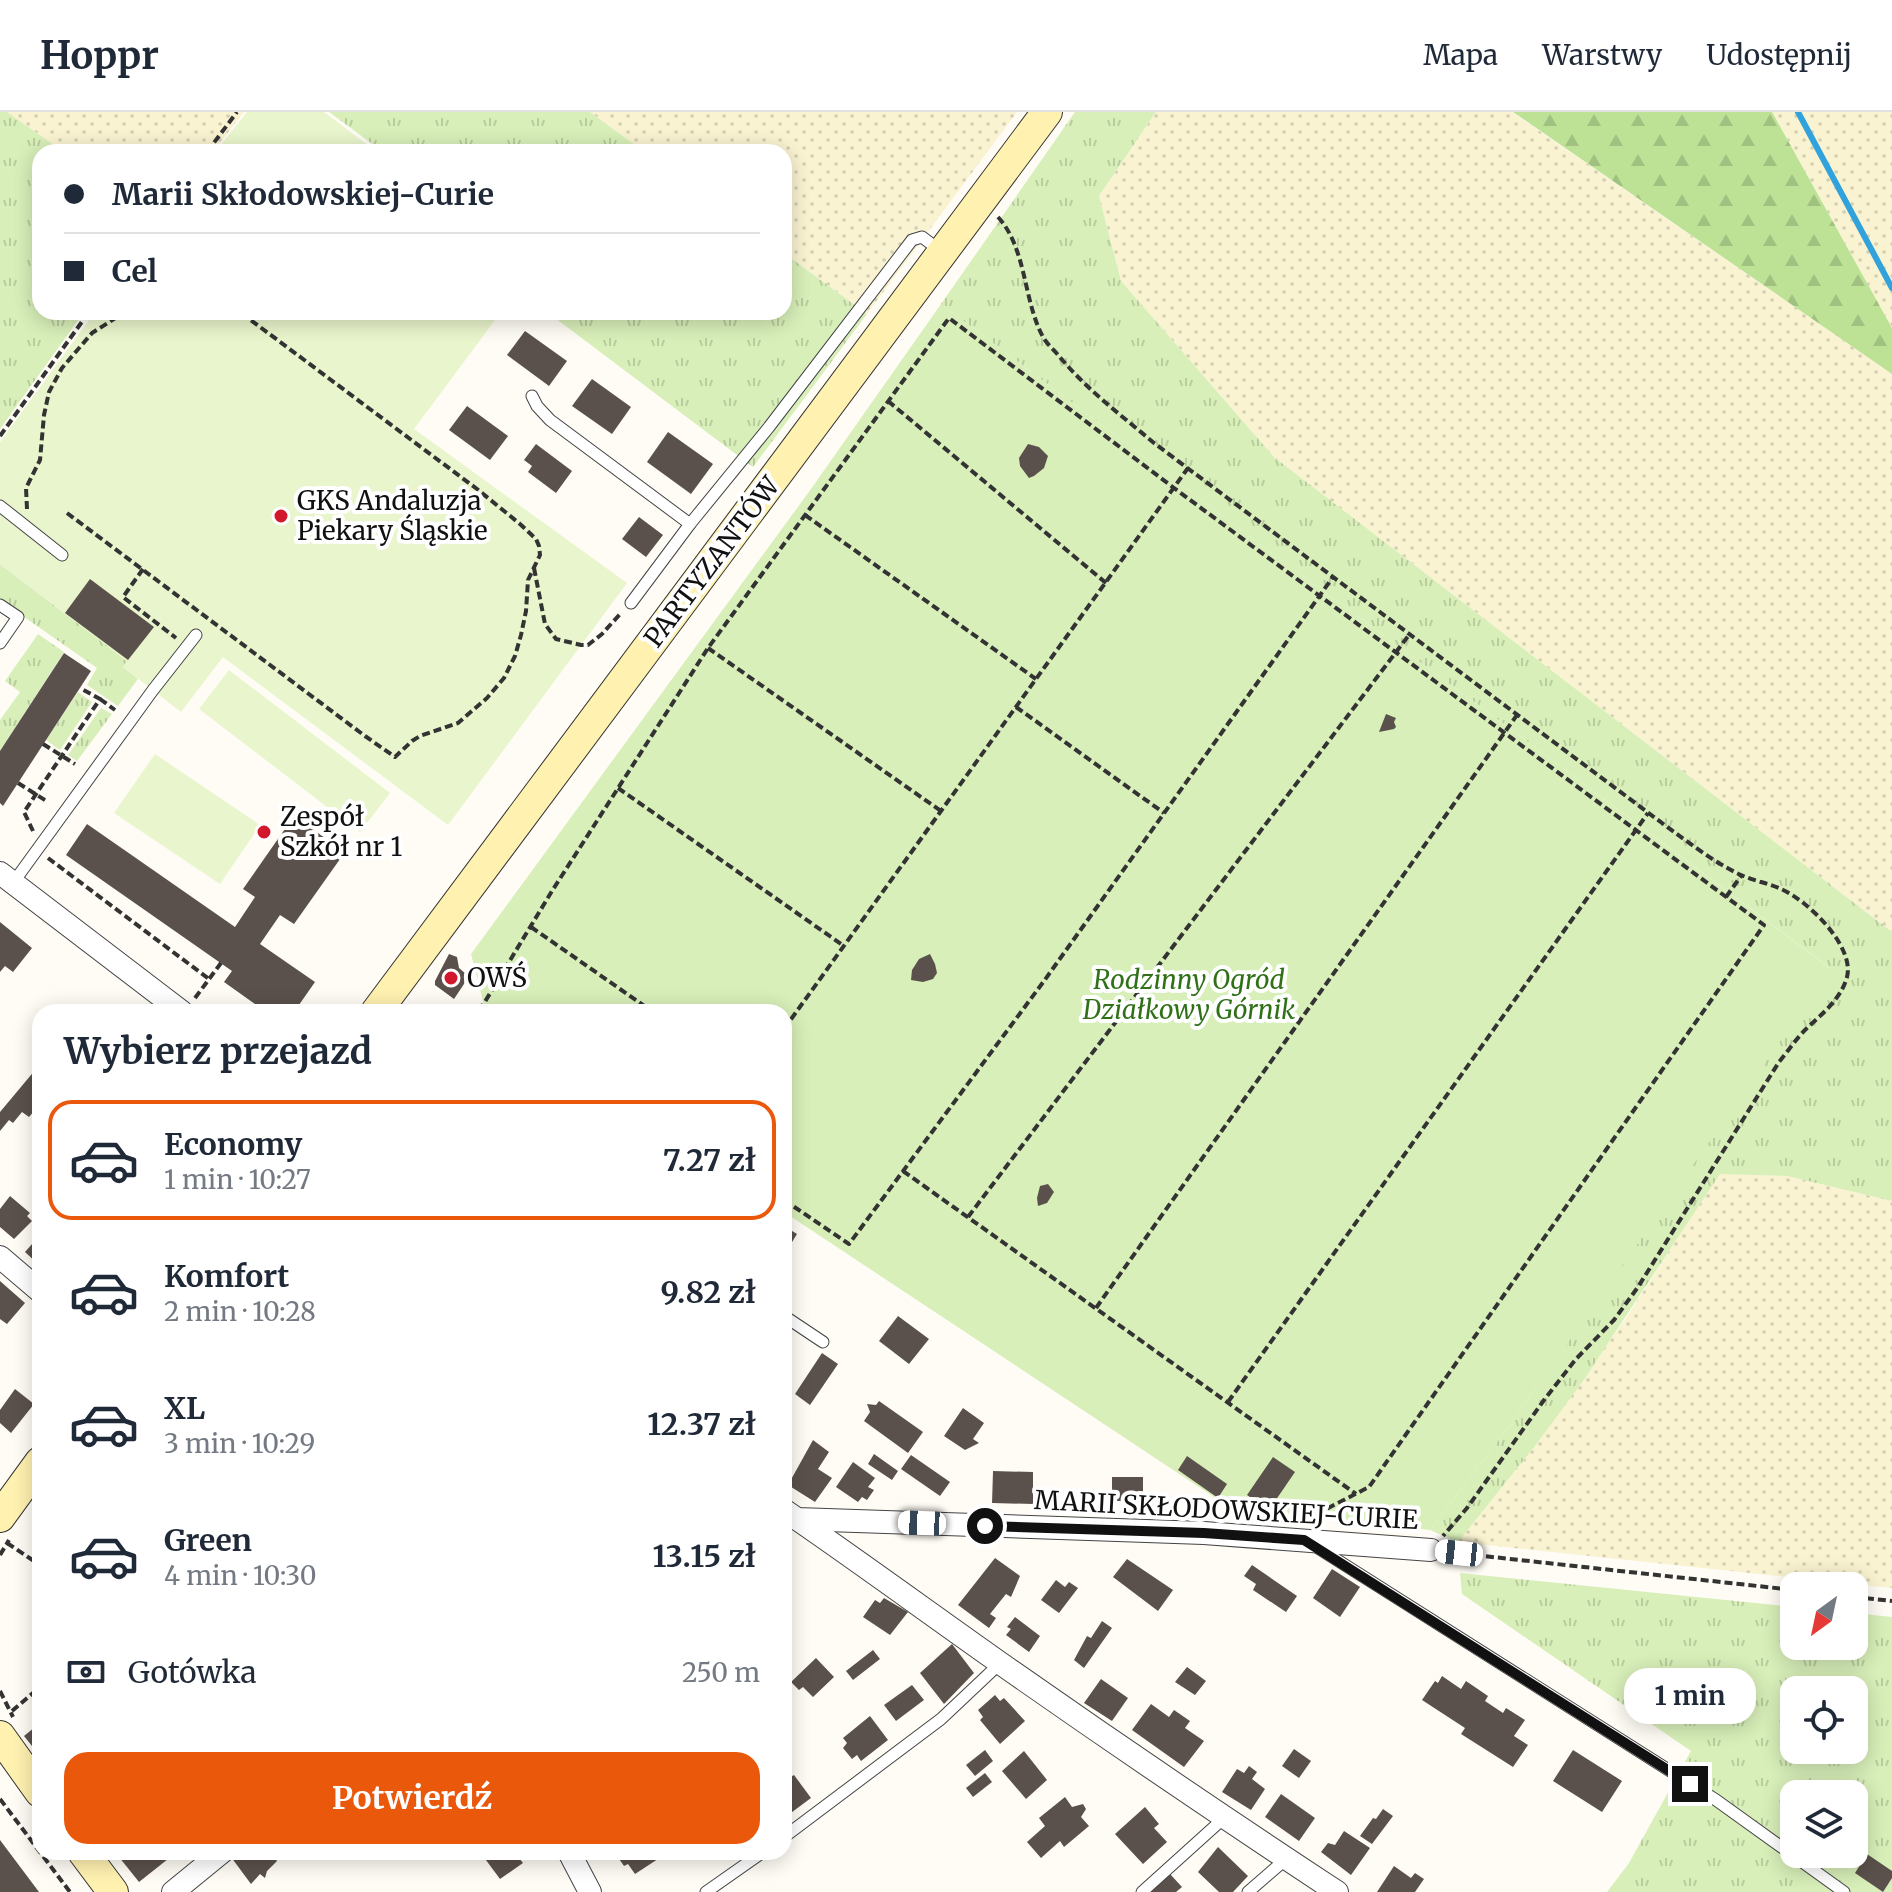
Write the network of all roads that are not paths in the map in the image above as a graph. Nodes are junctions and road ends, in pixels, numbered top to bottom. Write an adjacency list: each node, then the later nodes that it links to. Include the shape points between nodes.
1 (1047, 112): 2 (street, PARTYZANTÓW)
2 (942, 253): 5 (lane, via 922,237 912,240); 13 (street, PARTYZANTÓW)
3 (532, 396): 5 (lane, via 550,420)
4 (0, 506): 6 (lane)
5 (690, 524): 7 (lane)
6 (62, 555)
7 (631, 603)
8 (0, 605): 10 (lane, via 18,617)
9 (196, 635): 11 (lane, via 40,846)
10 (0, 643)
11 (6, 878): 12 (street)
12 (187, 1004)
13 (382, 1004)
14 (0, 1257): 15 (street)
15 (32, 1284)
16 (792, 1321): 17 (lane)
17 (823, 1342)
18 (32, 1477): 21 (street)
19 (792, 1514): 22 (street, MARII SKŁODOWSKIEJ-CURIE, via 1204,1533)
20 (792, 1515): 25 (street, MARII SKŁODOWSKIEJ-CURIE)
21 (4, 1530)
22 (1303, 1530): 23 (street, MARII SKŁODOWSKIEJ-CURIE); 42 (lane, via 1716,1800)
23 (1431, 1550): 24 (lane, MARII SKŁODOWSKIEJ-CURIE)
24 (1459, 1553)
25 (999, 1663): 28 (street, MARII SKŁODOWSKIEJ-CURIE); 29 (lane, via 941,1719)
26 (6, 1723): 27 (street)
27 (32, 1776)
28 (1224, 1818): 30 (street, MARII SKŁODOWSKIEJ-CURIE); 39 (lane)
29 (792, 1831)
30 (1286, 1859): 40 (lane); 41 (street, MARII SKŁODOWSKIEJ-CURIE)
31 (89, 1860): 35 (street)
32 (212, 1860): 36 (street)
33 (573, 1860): 37 (street)
34 (752, 1860): 38 (lane)
35 (113, 1892)
36 (173, 1892)
37 (590, 1892)
38 (706, 1892)
39 (1142, 1892)
40 (1248, 1892)
41 (1337, 1892)
42 (1844, 1892)

